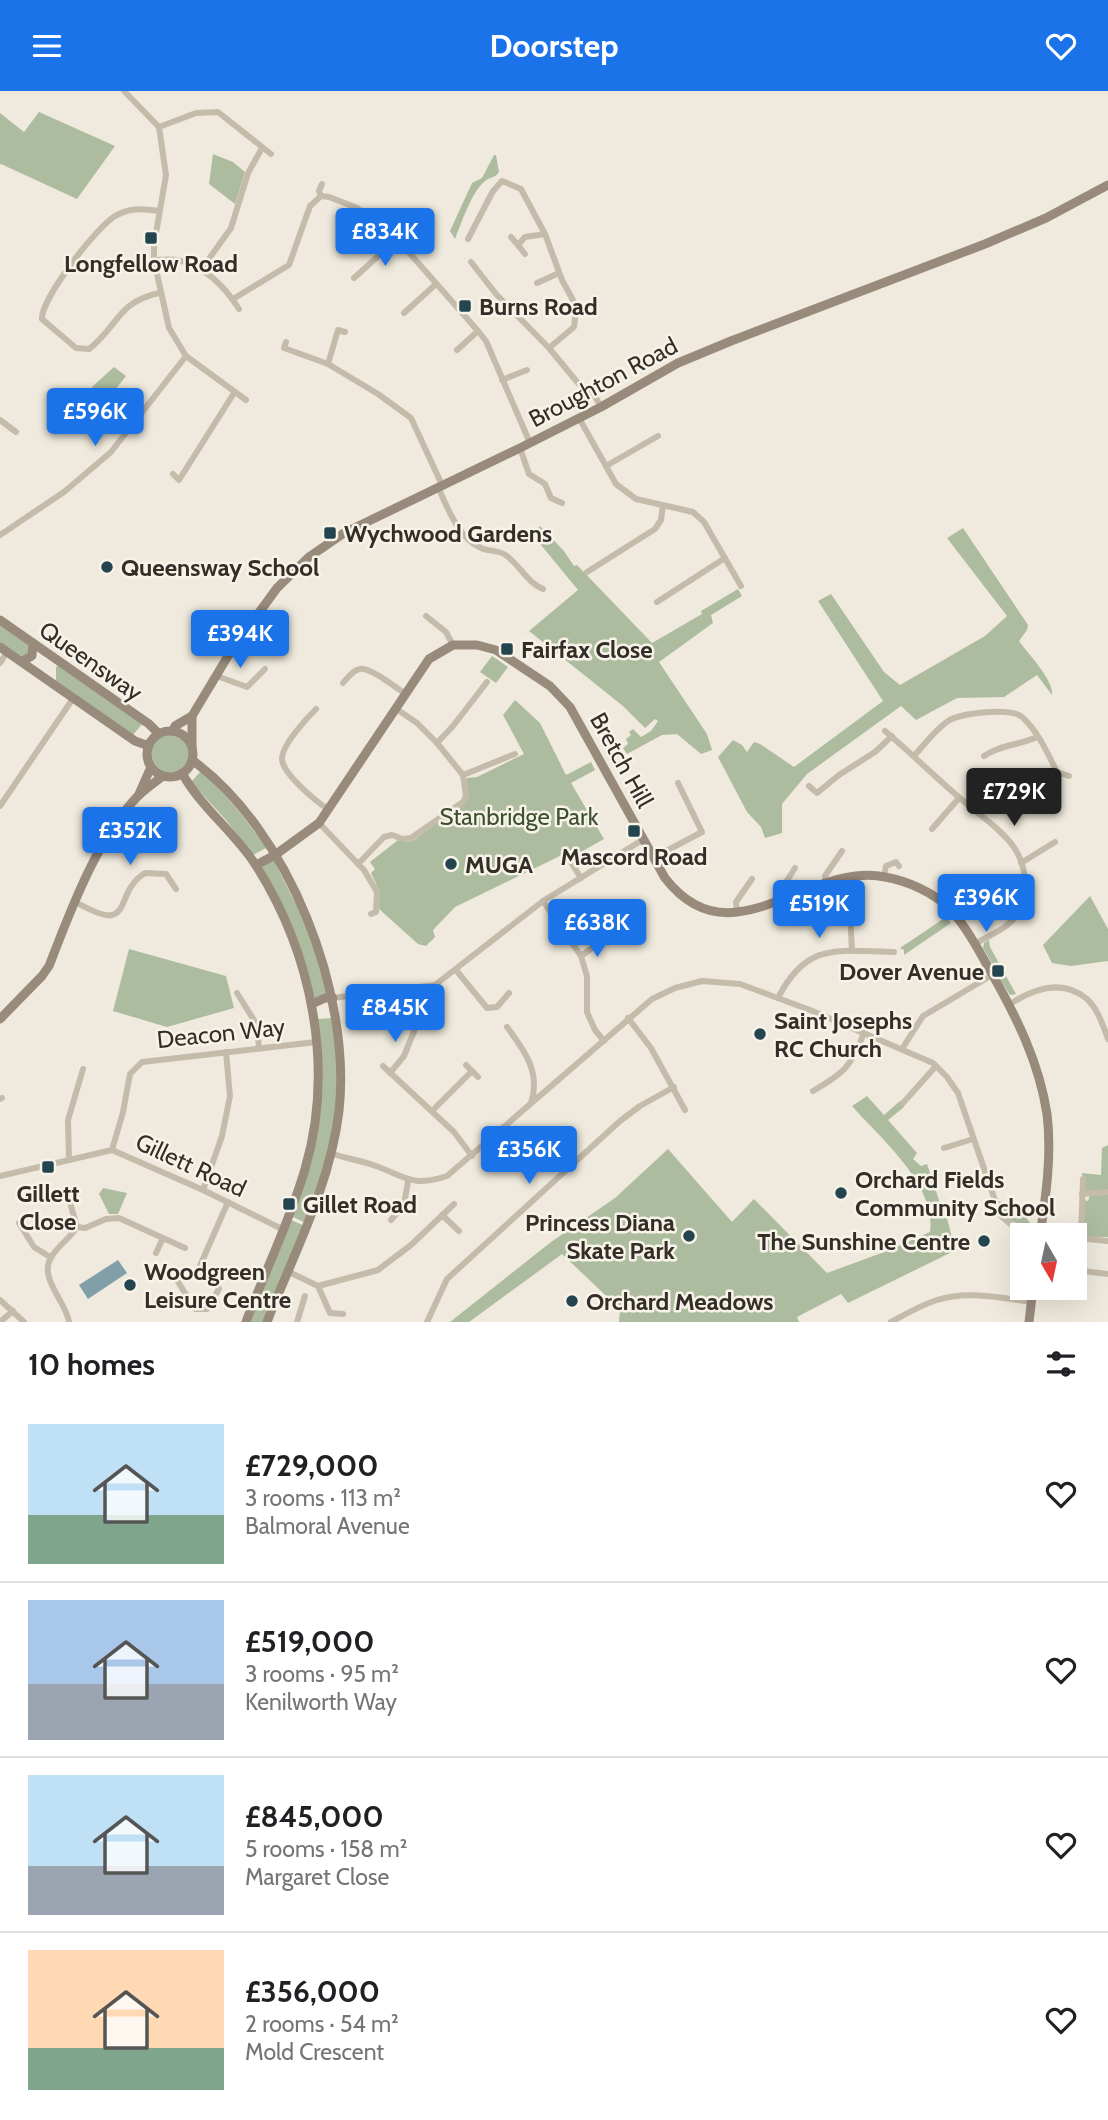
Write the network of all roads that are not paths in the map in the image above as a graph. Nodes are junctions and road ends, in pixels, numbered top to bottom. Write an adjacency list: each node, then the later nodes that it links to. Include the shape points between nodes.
1 (124, 91): 2 (street)
2 (159, 127): 3 (street, via 196,113 218,113); 8 (street, via 166,175)
3 (262, 148): 4 (street); 17 (street, via 248,173 231,228)
4 (271, 154)
5 (322, 184): 7 (street)
6 (1108, 185): 37 (street, Broughton Road, via 985,244 688,358)
7 (321, 196): 11 (street, via 355,207); 23 (street, via 310,206 289,265)
8 (160, 211): 15 (street); 22 (street, via 127,210 95,232 44,304 42,319 76,348 89,349 129,304)
9 (545, 234): 12 (street, via 520,189 502,181); 13 (street, via 525,237); 18 (street)
10 (511, 237): 13 (street)
11 (398, 238): 19 (street); 21 (street)
12 (468, 239)
13 (518, 245): 14 (street)
14 (525, 254)
15 (154, 260): 17 (street, via 179,260); 22 (street)
16 (471, 262): 29 (street)
17 (201, 270): 23 (street)
18 (559, 272): 20 (street); 29 (street, via 574,302 576,319 574,327)
19 (354, 278)
20 (537, 283)
21 (436, 284): 25 (street); 26 (street)
22 (159, 293): 31 (street, via 169,328)
23 (233, 299): 24 (street)
24 (239, 309)
25 (404, 313)
26 (478, 331): 30 (street); 34 (street)
27 (345, 332): 32 (street, via 338,330)
28 (286, 342): 32 (street, via 284,348)
29 (548, 348): 37 (street)
30 (457, 351)
31 (186, 356): 35 (street); 51 (street, via 111,452 64,492)
32 (328, 364): 48 (street, via 411,418)
33 (527, 370): 34 (street)
34 (502, 380): 42 (street)
35 (234, 393): 36 (street); 46 (street)
36 (246, 400)
37 (601, 407): 38 (street, Broughton Road)
38 (579, 418): 42 (street, Broughton Road); 44 (street)
39 (0, 420): 40 (street)
40 (16, 432)
41 (659, 436): 44 (street)
42 (530, 443): 43 (street, Broughton Road)
43 (520, 448): 48 (street, Broughton Road); 49 (street, via 529,474 545,484 551,498)
44 (607, 466): 50 (street, via 626,494)
45 (173, 474): 46 (street)
46 (180, 479): 47 (street)
47 (187, 485)
48 (440, 486): 55 (street, via 466,536 483,549 503,553); 65 (street, Broughton Road, via 362,523 309,557 267,600)
49 (562, 503)
50 (663, 505): 52 (street, via 694,512); 53 (street, via 655,529)
51 (0, 535)
52 (725, 558): 54 (street); 56 (street)
53 (587, 572)
54 (741, 586)
55 (543, 589)
56 (657, 602)
57 (426, 616): 60 (street, via 446,632)
58 (0, 621): 59 (street, Queensway)
59 (33, 643): 62 (street, via 32,656); 75 (street, Queensway)
60 (453, 645): 68 (street, via 429,659); 100 (street, Bretch Hill, via 496,650 558,692)
61 (4, 649): 62 (street, Queensway); 63 (street)
62 (22, 661): 69 (street, Queensway)
63 (0, 663)
64 (265, 669): 65 (street, via 247,687)
65 (217, 676): 72 (street, Broughton Road)
66 (487, 682): 78 (street)
67 (343, 683): 68 (street, via 362,669)
68 (404, 693): 70 (street)
69 (74, 697): 79 (street, Queensway); 94 (street)
70 (395, 708): 78 (street); 95 (street)
71 (316, 709): 95 (street, via 291,736 282,760 302,787)
72 (192, 716): 73 (street); 80 (street)
73 (173, 731): 75 (street); 80 (street)
74 (885, 731): 76 (street)
75 (159, 734): 79 (street)
76 (892, 736): 83 (street); 91 (street, via 817,793)
77 (1037, 737): 82 (street); 83 (street, via 1021,716 1011,711 967,715 949,720); 89 (street, via 1057,772)
78 (437, 743): 88 (street)
79 (149, 746): 85 (street)
80 (192, 746): 84 (street)
81 (515, 754): 88 (street)
82 (984, 756)
83 (914, 757): 93 (street)
84 (192, 760): 86 (street); 104 (street, via 245,811)
85 (152, 767): 87 (street); 92 (street)
86 (182, 773): 87 (street); 108 (street)
87 (163, 775): 92 (street)
88 (463, 775): 107 (street, via 463,801 411,838 384,837)
89 (1069, 776)
90 (678, 783): 99 (street)
91 (809, 786)
92 (138, 796): 118 (street, via 119,820)
93 (959, 798): 98 (street); 106 (street, via 1013,846)
94 (0, 806)
95 (329, 810): 96 (street)
96 (319, 823): 104 (street); 107 (street)
97 (710, 828): 99 (street)
98 (932, 829)
99 (702, 832): 105 (street)
100 (643, 839): 105 (street, Bretch Hill); 112 (street)
101 (1055, 842): 106 (street)
102 (842, 851): 114 (street, via 825,876)
103 (565, 853): 112 (street)
104 (275, 855): 108 (street); 131 (street, via 317,945)
105 (653, 858): 121 (street, Bretch Hill, via 673,888 694,905 716,913)
106 (1021, 863): 123 (street, via 1026,878 1018,914)
107 (358, 864): 120 (street, via 377,893)
108 (256, 865): 133 (street, via 287,925)
109 (899, 866): 111 (street, via 896,862 886,866)
110 (795, 868): 117 (street)
111 (884, 876): 114 (street, Bretch Hill, via 850,877); 123 (street, Bretch Hill, via 936,898 950,909)
112 (581, 878): 119 (street)
113 (752, 879): 121 (street, via 736,902)
114 (826, 884): 117 (street, Bretch Hill)
115 (849, 888): 124 (street)
116 (176, 889): 118 (street, via 166,874 145,873 131,885 115,915 106,916)
117 (780, 899): 121 (street, Bretch Hill)
118 (74, 901): 135 (street, via 49,966)
119 (543, 901): 126 (street); 127 (street)
120 (377, 913)
121 (737, 913)
122 (625, 924): 126 (street)
123 (975, 944): 128 (street, Bretch Hill)
124 (852, 951): 125 (street); 132 (street, via 822,954 803,962)
125 (894, 952)
126 (581, 956): 141 (street, via 587,976 587,1012)
127 (456, 970): 130 (street, via 487,1008 497,1007); 131 (street, via 428,987)
128 (992, 975): 134 (street, Bretch Hill); 144 (street, via 923,1016)
129 (237, 993): 143 (street, via 257,1025)
130 (509, 993)
131 (333, 998): 133 (street); 162 (street, via 340,1069 339,1108)
132 (778, 998): 136 (street, via 740,984 702,981 662,993); 139 (street)
133 (312, 1004): 142 (street)
134 (1010, 1004): 140 (street, via 1036,989 1052,987 1078,994 1094,1008); 177 (street, Bretch Hill, via 1031,1051 1046,1112 1048,1154)
135 (0, 1019)
136 (628, 1019): 141 (street); 153 (street)
137 (417, 1024): 151 (street, via 404,1056)
138 (507, 1027): 156 (street, via 534,1076)
139 (864, 1033): 144 (street); 154 (street, via 844,1072)
140 (1108, 1039)
141 (604, 1041): 156 (street)
142 (316, 1042): 143 (street, Deacon Way); 180 (street, via 319,1080 312,1143)
143 (259, 1048): 145 (street, Deacon Way)
144 (902, 1049): 148 (street)
145 (226, 1052): 161 (street, Deacon Way, via 151,1059 136,1066 130,1074); 168 (street, via 230,1096)
146 (466, 1065): 150 (street)
147 (383, 1066): 151 (street)
148 (936, 1066): 155 (street); 159 (street, via 958,1093)
149 (83, 1069): 164 (street, via 68,1119)
150 (472, 1071): 152 (street); 158 (street)
151 (390, 1073): 158 (street)
152 (478, 1077)
153 (674, 1087): 157 (street); 203 (street, via 620,1121 447,1279)
154 (813, 1091)
155 (903, 1103)
156 (531, 1105): 163 (street)
157 (685, 1110)
158 (432, 1111): 163 (street)
159 (972, 1139): 160 (street); 178 (street, via 1000,1216)
160 (944, 1148)
161 (112, 1150): 164 (street, Gillett Road); 168 (street, Gillett Road)
162 (330, 1153): 167 (street, via 375,1165); 187 (street, via 313,1214)
163 (472, 1156): 167 (street, via 447,1176)
164 (69, 1160): 165 (street, Gillett Road)
165 (0, 1176)
166 (1083, 1179): 170 (street)
167 (408, 1181): 175 (street, via 404,1205)
168 (203, 1190): 172 (street, Gillett Road)
169 (1108, 1192): 170 (street)
170 (1082, 1194): 183 (street, via 1081,1236)
171 (69, 1199): 179 (street)
172 (228, 1202): 180 (street, Gillett Road); 190 (street, via 199,1269 219,1289 207,1309 195,1309)
173 (454, 1204): 174 (street)
174 (442, 1215): 181 (street); 191 (street, via 378,1270)
175 (391, 1220)
176 (19, 1223): 186 (street, via 34,1247)
177 (1042, 1223)
178 (1010, 1224)
179 (78, 1227): 182 (street, via 119,1218); 186 (street)
180 (282, 1229): 200 (street)
181 (459, 1231)
182 (163, 1238): 184 (street); 185 (street)
183 (1108, 1241)
184 (185, 1248)
185 (156, 1254)
186 (50, 1257): 199 (street, via 48,1281)
187 (287, 1271): 191 (street); 201 (street)
188 (1087, 1271): 189 (street)
189 (1108, 1273)
190 (175, 1277)
191 (318, 1286): 196 (street, via 330,1313)
192 (305, 1296): 202 (street)
193 (0, 1300): 195 (street)
194 (1032, 1301): 204 (street, via 958,1296 928,1303); 205 (street)
195 (13, 1311): 197 (street); 198 (street)
196 (343, 1314)
197 (0, 1322)
198 (24, 1322)
199 (69, 1322)
200 (246, 1322)
201 (267, 1322)
202 (298, 1322)
203 (427, 1322)
204 (891, 1322)
205 (1029, 1322)

